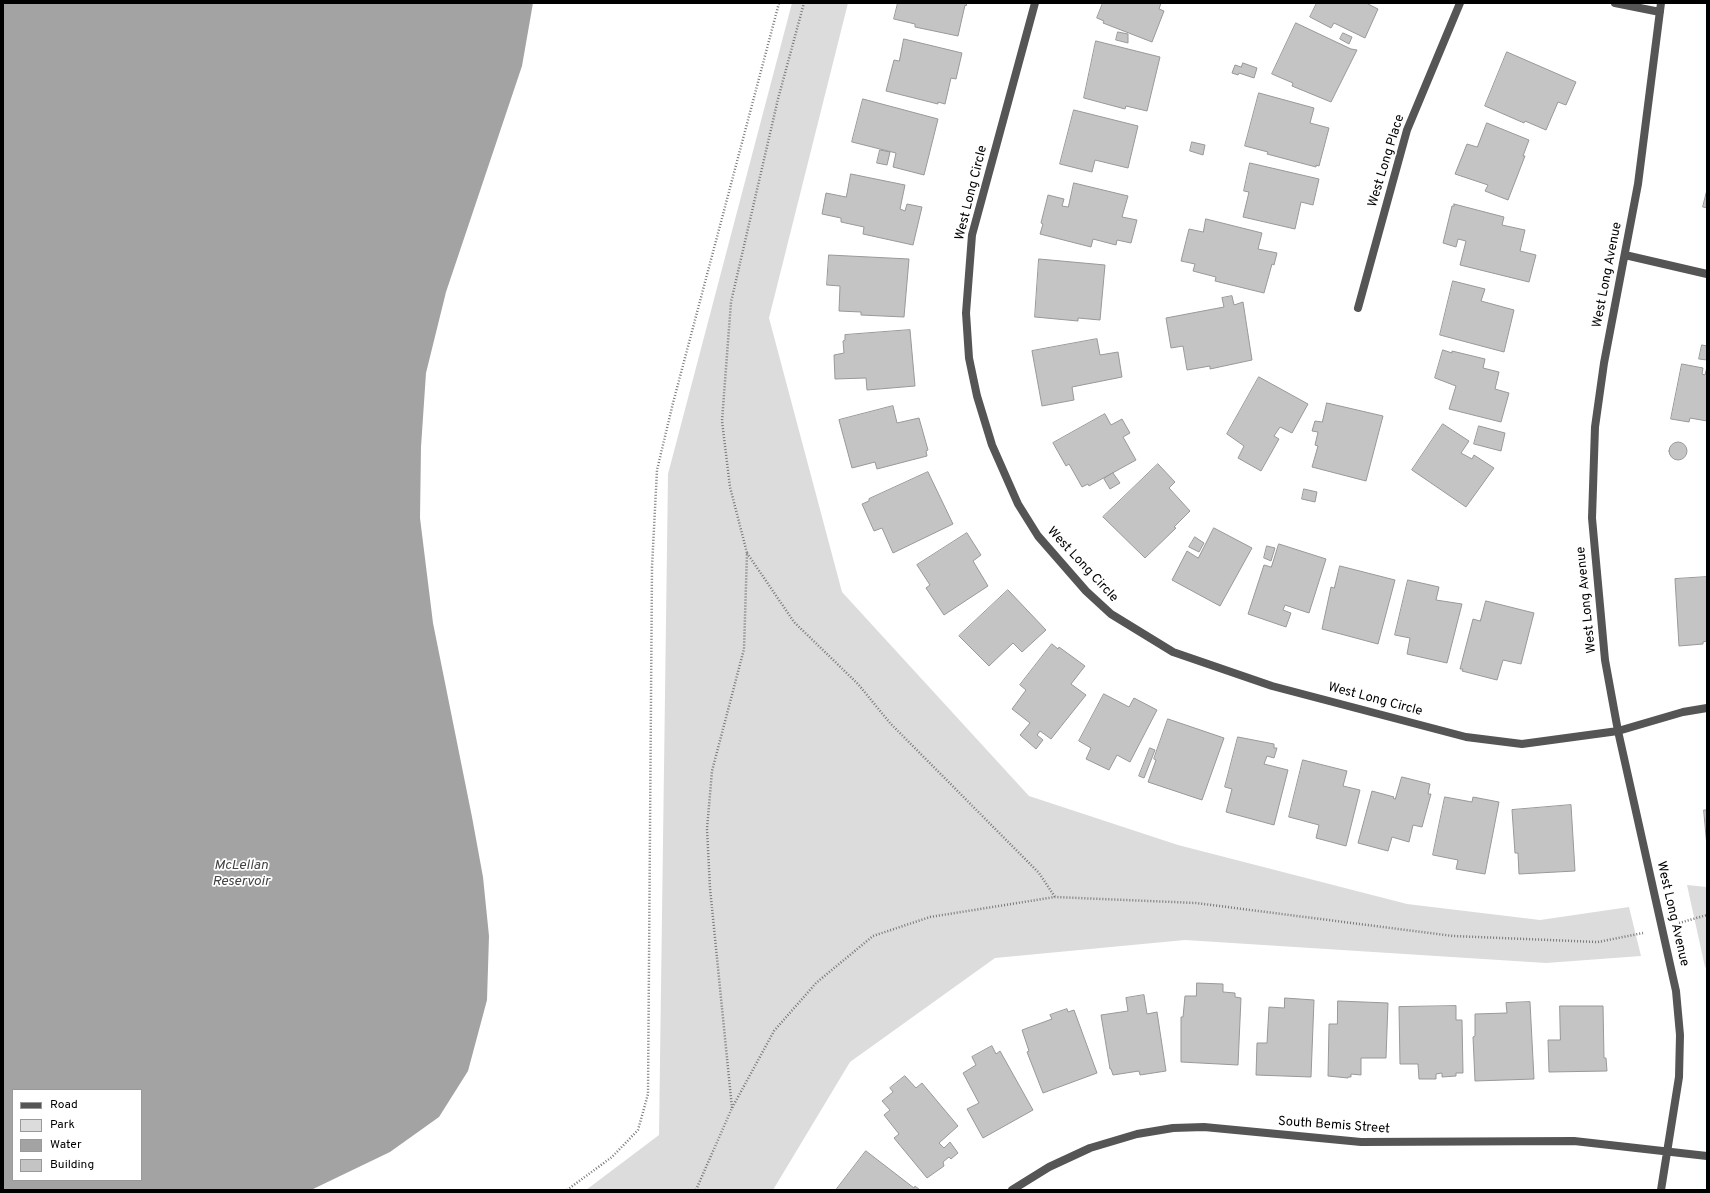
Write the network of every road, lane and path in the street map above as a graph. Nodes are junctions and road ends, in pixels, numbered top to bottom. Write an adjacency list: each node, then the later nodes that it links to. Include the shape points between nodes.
1 (779, 3): 20 (path, via 657,470 652,567 648,1094 638,1130 612,1157)
2 (804, 3): 11 (path, via 778,99 730,302 722,421 730,487)
3 (1035, 3): 13 (street, West Long Circle, via 972,235 966,313 969,358 992,445 1018,504 1038,536 1086,591 1111,614 1174,652 1272,686 1466,737 1522,744)
4 (1460, 3): 10 (street, West Long Place, via 1407,130)
5 (1615, 3): 7 (street)
6 (1660, 3): 7 (street, West Long Avenue)
7 (1660, 12): 8 (street, West Long Avenue, via 1638,184)
8 (1625, 255): 9 (street); 13 (street, West Long Avenue, via 1604,363 1595,427 1592,518 1605,660)
9 (1707, 274)
10 (1358, 308)
11 (747, 552): 14 (path, via 794,622 858,684 890,724 1039,873); 17 (path, via 744,649 712,771 707,829 710,888)
12 (1707, 708): 13 (street, West Long Circle, via 1683,712)
13 (1618, 731): 16 (street, West Long Avenue)
14 (1054, 897): 16 (path, via 1196,903 1453,936 1598,942); 17 (path, via 930,917 874,936 816,983 774,1031)
15 (1707, 914): 16 (path)
16 (1663, 928): 18 (street, West Long Avenue, via 1676,991 1680,1035 1679,1077)
17 (732, 1108): 21 (path)
18 (1666, 1151): 19 (street, South Bemis Street); 22 (street, South Bemis Street, via 1574,1141 1361,1142 1204,1127 1173,1128 1137,1134 1090,1148 1049,1167); 23 (street, West Long Avenue)
19 (1707, 1156)
20 (567, 1190)
21 (696, 1190)
22 (1012, 1190)
23 (1661, 1190)

